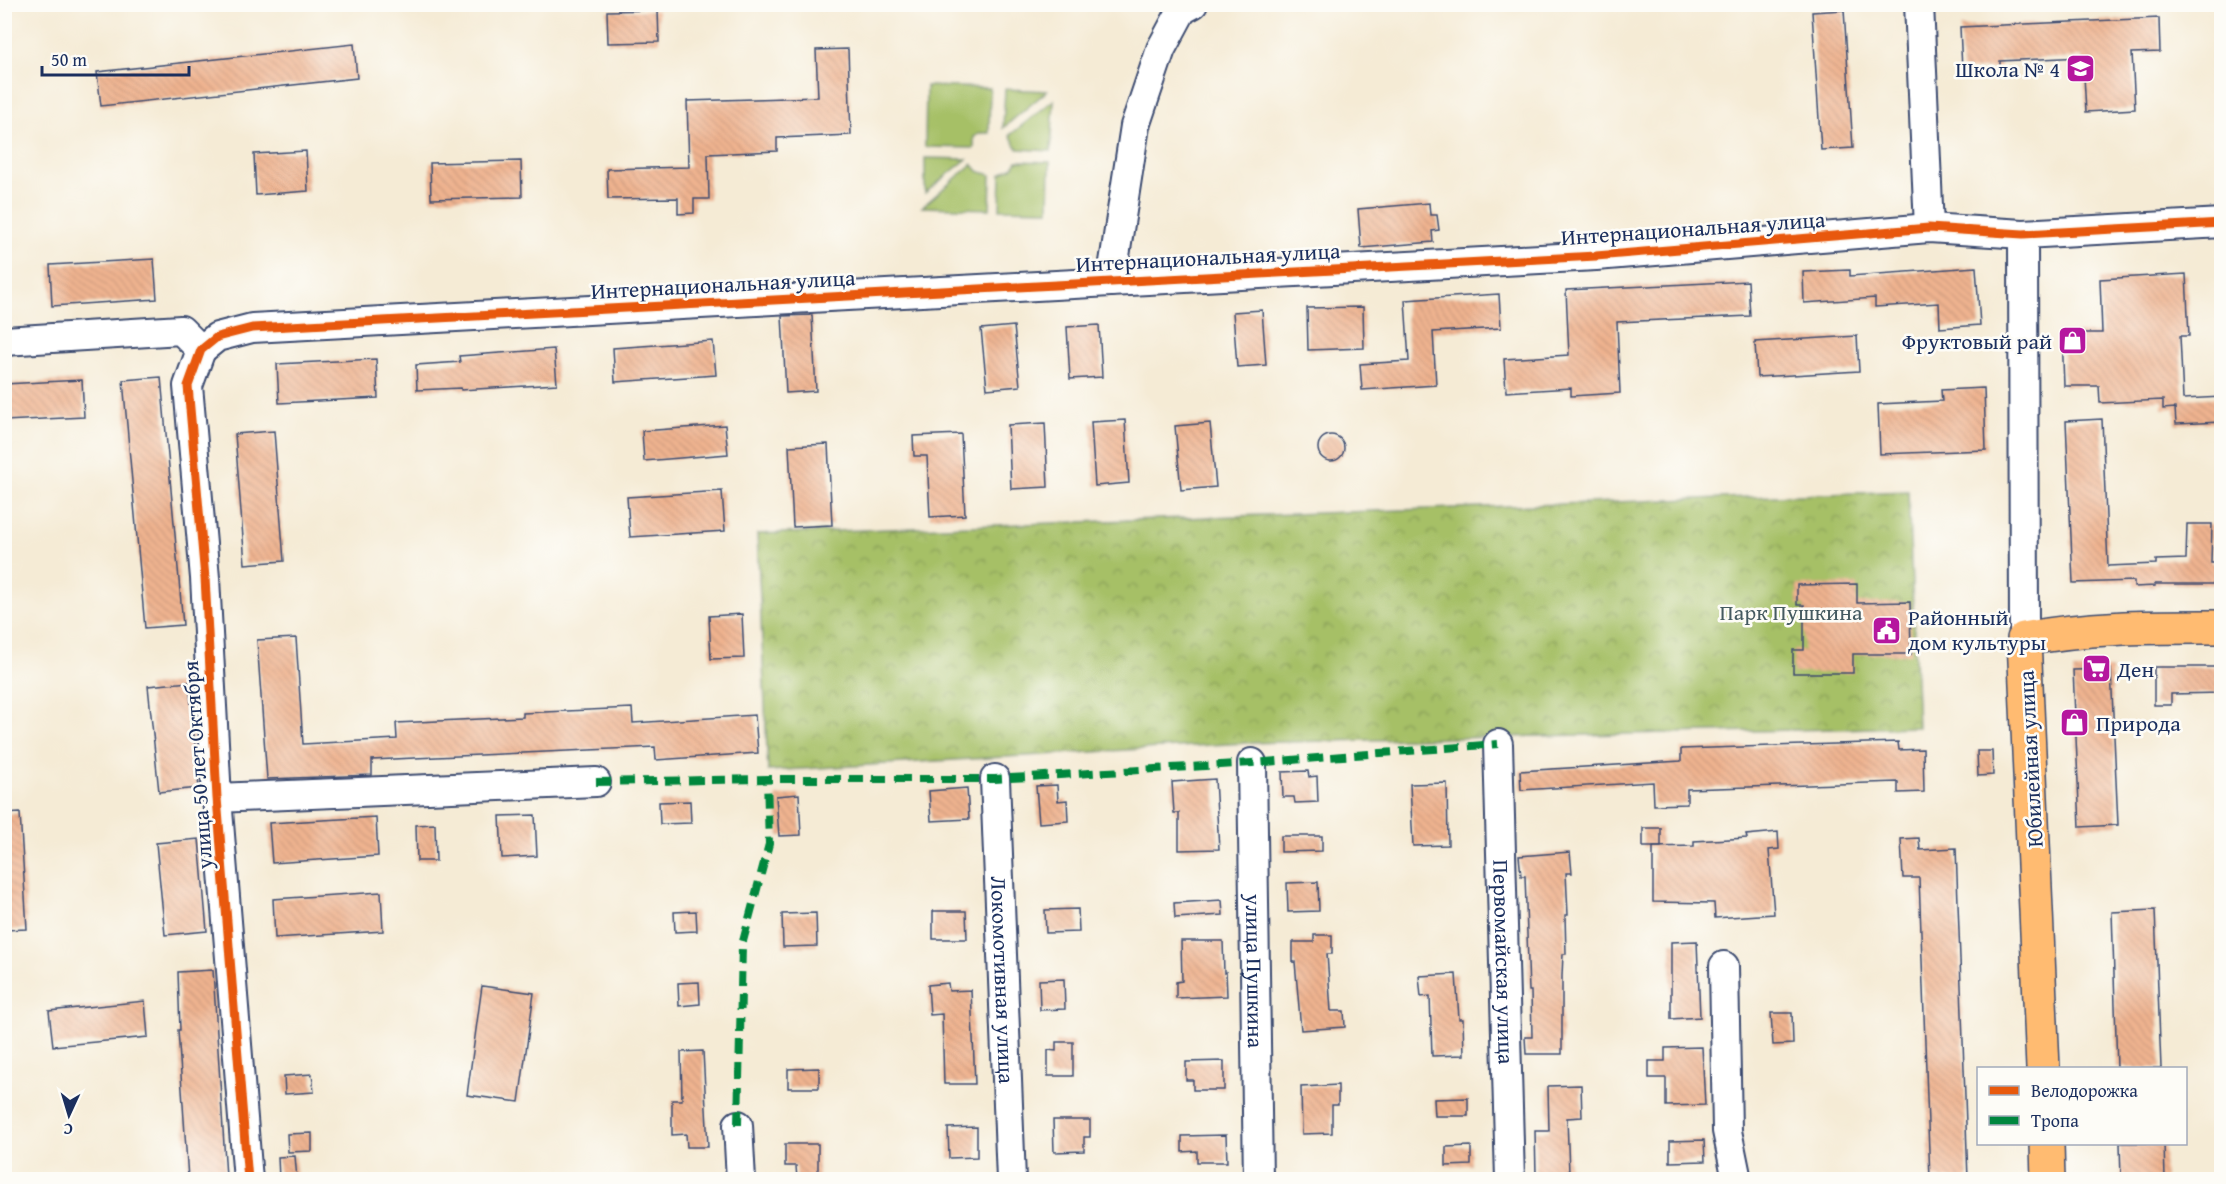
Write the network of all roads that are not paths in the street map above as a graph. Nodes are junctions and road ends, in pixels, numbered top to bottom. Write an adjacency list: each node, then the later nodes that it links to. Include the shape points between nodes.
1 (1919, 4): 4 (street)
2 (1188, 7): 6 (street, via 1161,49 1135,126)
3 (2222, 223): 5 (street, Интернациональная улица)
4 (1929, 228): 5 (street, Интернациональная улица); 6 (street, Интернациональная улица, via 1596,256)
5 (2023, 234): 10 (street, Юбилейная улица)
6 (1111, 282): 8 (street, Интернациональная улица, via 252,328 218,337)
7 (4, 341): 8 (street, via 181,330)
8 (201, 350): 15 (street, улица 50 лет Октября, via 188,386 205,578)
9 (2222, 627): 10 (main road, via 2128,627)
10 (2024, 639): 17 (main road, Юбилейная улица)
11 (1498, 744): 24 (street, Первомайская улица)
12 (1252, 763): 23 (street, улица Пушкина)
13 (995, 779): 22 (street, Локомотивная улица)
14 (596, 782): 15 (street)
15 (217, 798): 20 (street, улица 50 лет Октября)
16 (1724, 966): 25 (street, via 1727,1131)
17 (2043, 1067)
18 (738, 1125): 21 (street)
19 (2047, 1145): 26 (main road)
20 (248, 1179)
21 (741, 1179)
22 (1011, 1179)
23 (1258, 1179)
24 (1510, 1179)
25 (1737, 1179)
26 (2048, 1179)

